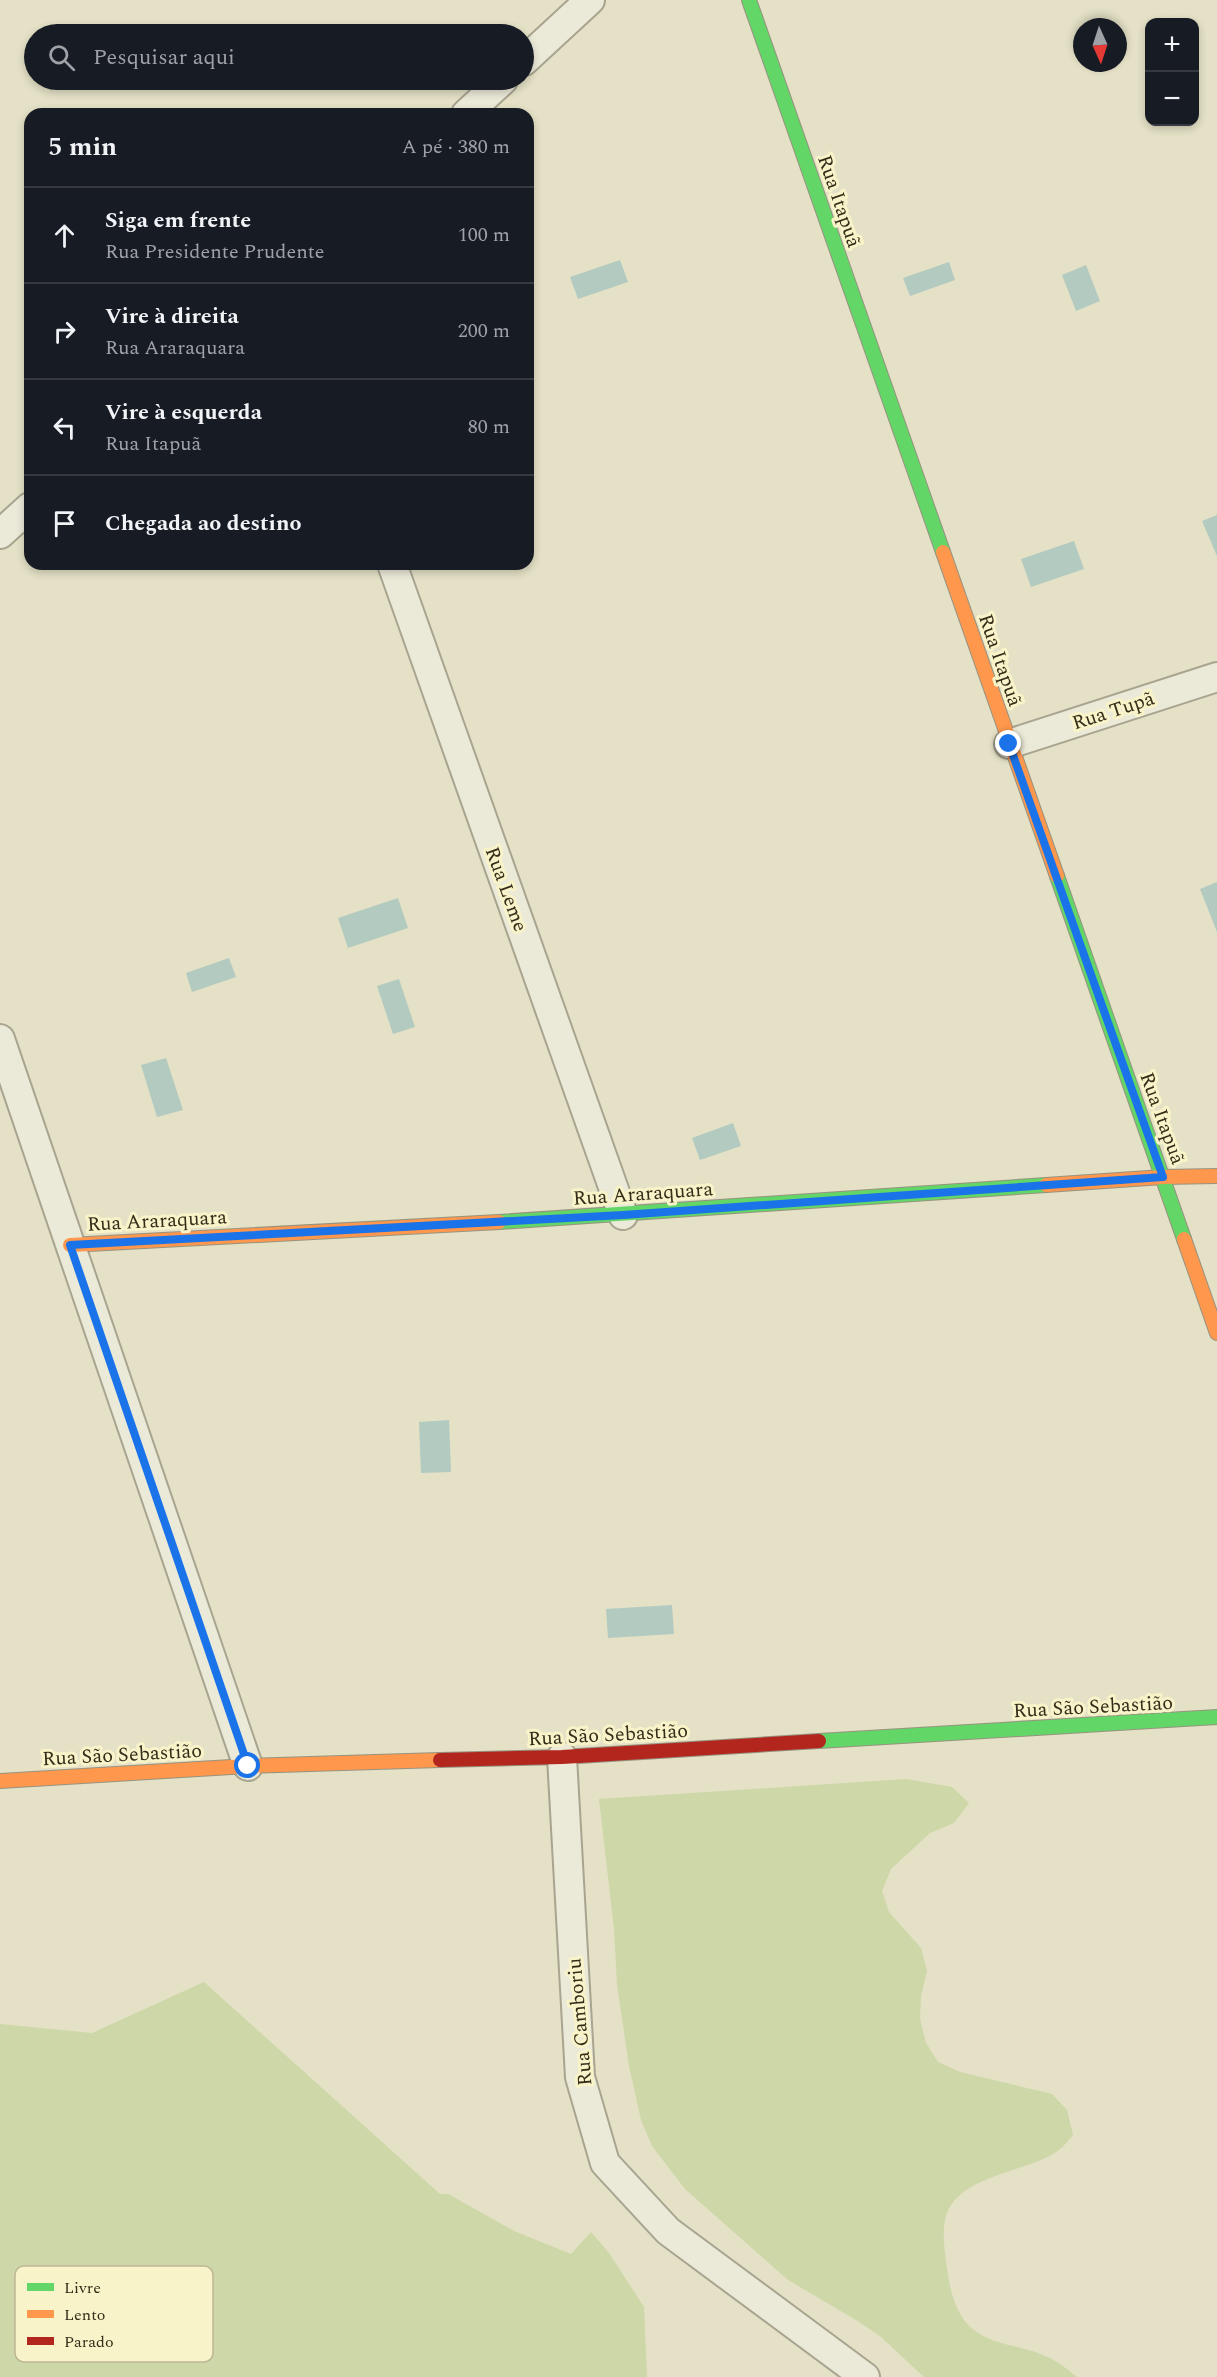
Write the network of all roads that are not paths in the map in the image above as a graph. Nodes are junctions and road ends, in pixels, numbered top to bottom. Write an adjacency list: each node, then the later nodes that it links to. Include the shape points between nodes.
1 (590, 0): 3 (street)
2 (749, 0): 10 (street, Rua Itapuã)
3 (534, 52)
4 (492, 90): 5 (street)
5 (473, 108)
6 (24, 512): 7 (street)
7 (0, 534)
8 (394, 570): 14 (street, Rua Leme)
9 (1217, 677): 10 (street, Rua Tupã)
10 (1009, 744): 13 (street, Rua Itapuã)
11 (0, 1039): 15 (street)
12 (1217, 1176): 13 (street, Rua Araraquara)
13 (1163, 1177): 14 (street, Rua Araraquara); 16 (street, Rua Itapuã)
14 (623, 1215): 15 (street, Rua Araraquara)
15 (70, 1245): 19 (street)
16 (1217, 1333)
17 (1217, 1718): 18 (street, Rua São Sebastião)
18 (562, 1757): 19 (street, Rua São Sebastião); 21 (street, Rua Camboriu, via 580,2077 605,2163 668,2231)
19 (248, 1766): 20 (street, Rua São Sebastião)
20 (0, 1781)
21 (865, 2377)

